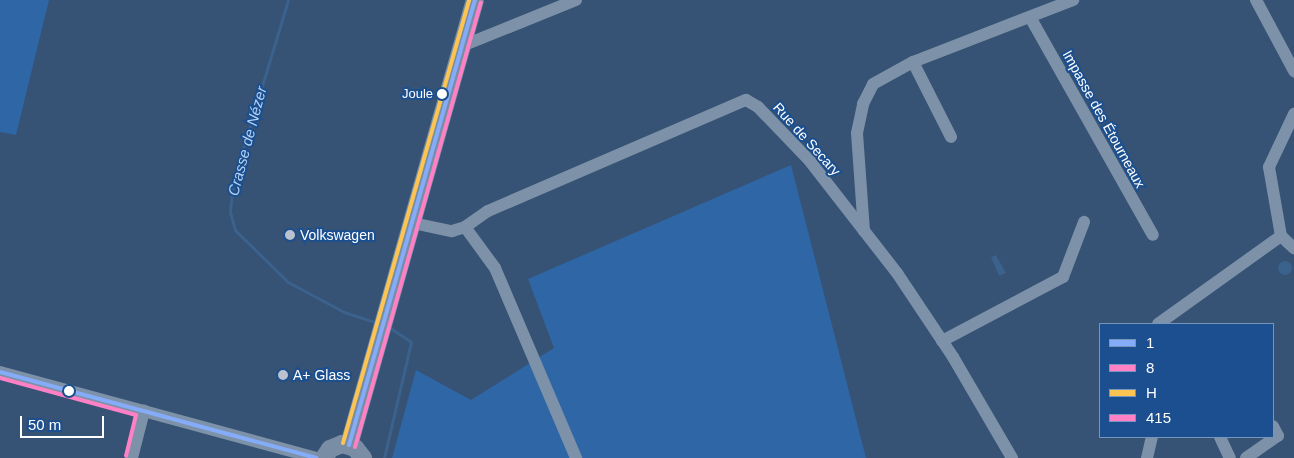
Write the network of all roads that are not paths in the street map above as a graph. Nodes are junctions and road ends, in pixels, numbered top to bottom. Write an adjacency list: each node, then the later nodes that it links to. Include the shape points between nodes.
1 (475, 0): 6 (street)
2 (576, 0): 6 (street)
3 (1073, 0): 5 (street)
4 (1256, 0): 8 (street)
5 (1030, 17): 7 (street); 15 (street, Impasse des Étourneaux)
6 (462, 46): 12 (street)
7 (913, 62): 10 (street); 14 (street, via 874,84 863,104 857,134)
8 (1294, 71)
9 (1294, 114): 16 (street, via 1269,167)
10 (950, 137)
11 (1084, 222): 19 (street, via 1063,277)
12 (413, 223): 13 (street, via 452,231); 25 (street)
13 (465, 227): 14 (street, Rue de Secary, via 488,211 746,100 758,107 809,160); 30 (street, via 496,268)
14 (864, 231): 19 (street, Rue de Secary)
15 (1153, 235)
16 (1280, 236): 17 (street); 18 (street)
17 (1294, 248)
18 (1159, 323)
19 (942, 342): 31 (street, Rue de Secary)
20 (0, 372): 21 (street)
21 (144, 411): 26 (street); 27 (street)
22 (1274, 428): 34 (street, via 1278,436)
23 (1152, 438): 32 (street)
24 (1220, 438): 33 (street)
25 (349, 445): 28 (street, via 336,446); 29 (street)
26 (132, 458)
27 (317, 458)
28 (324, 458)
29 (363, 458)
30 (576, 458)
31 (1012, 458)
32 (1147, 458)
33 (1230, 458)
34 (1246, 458)

